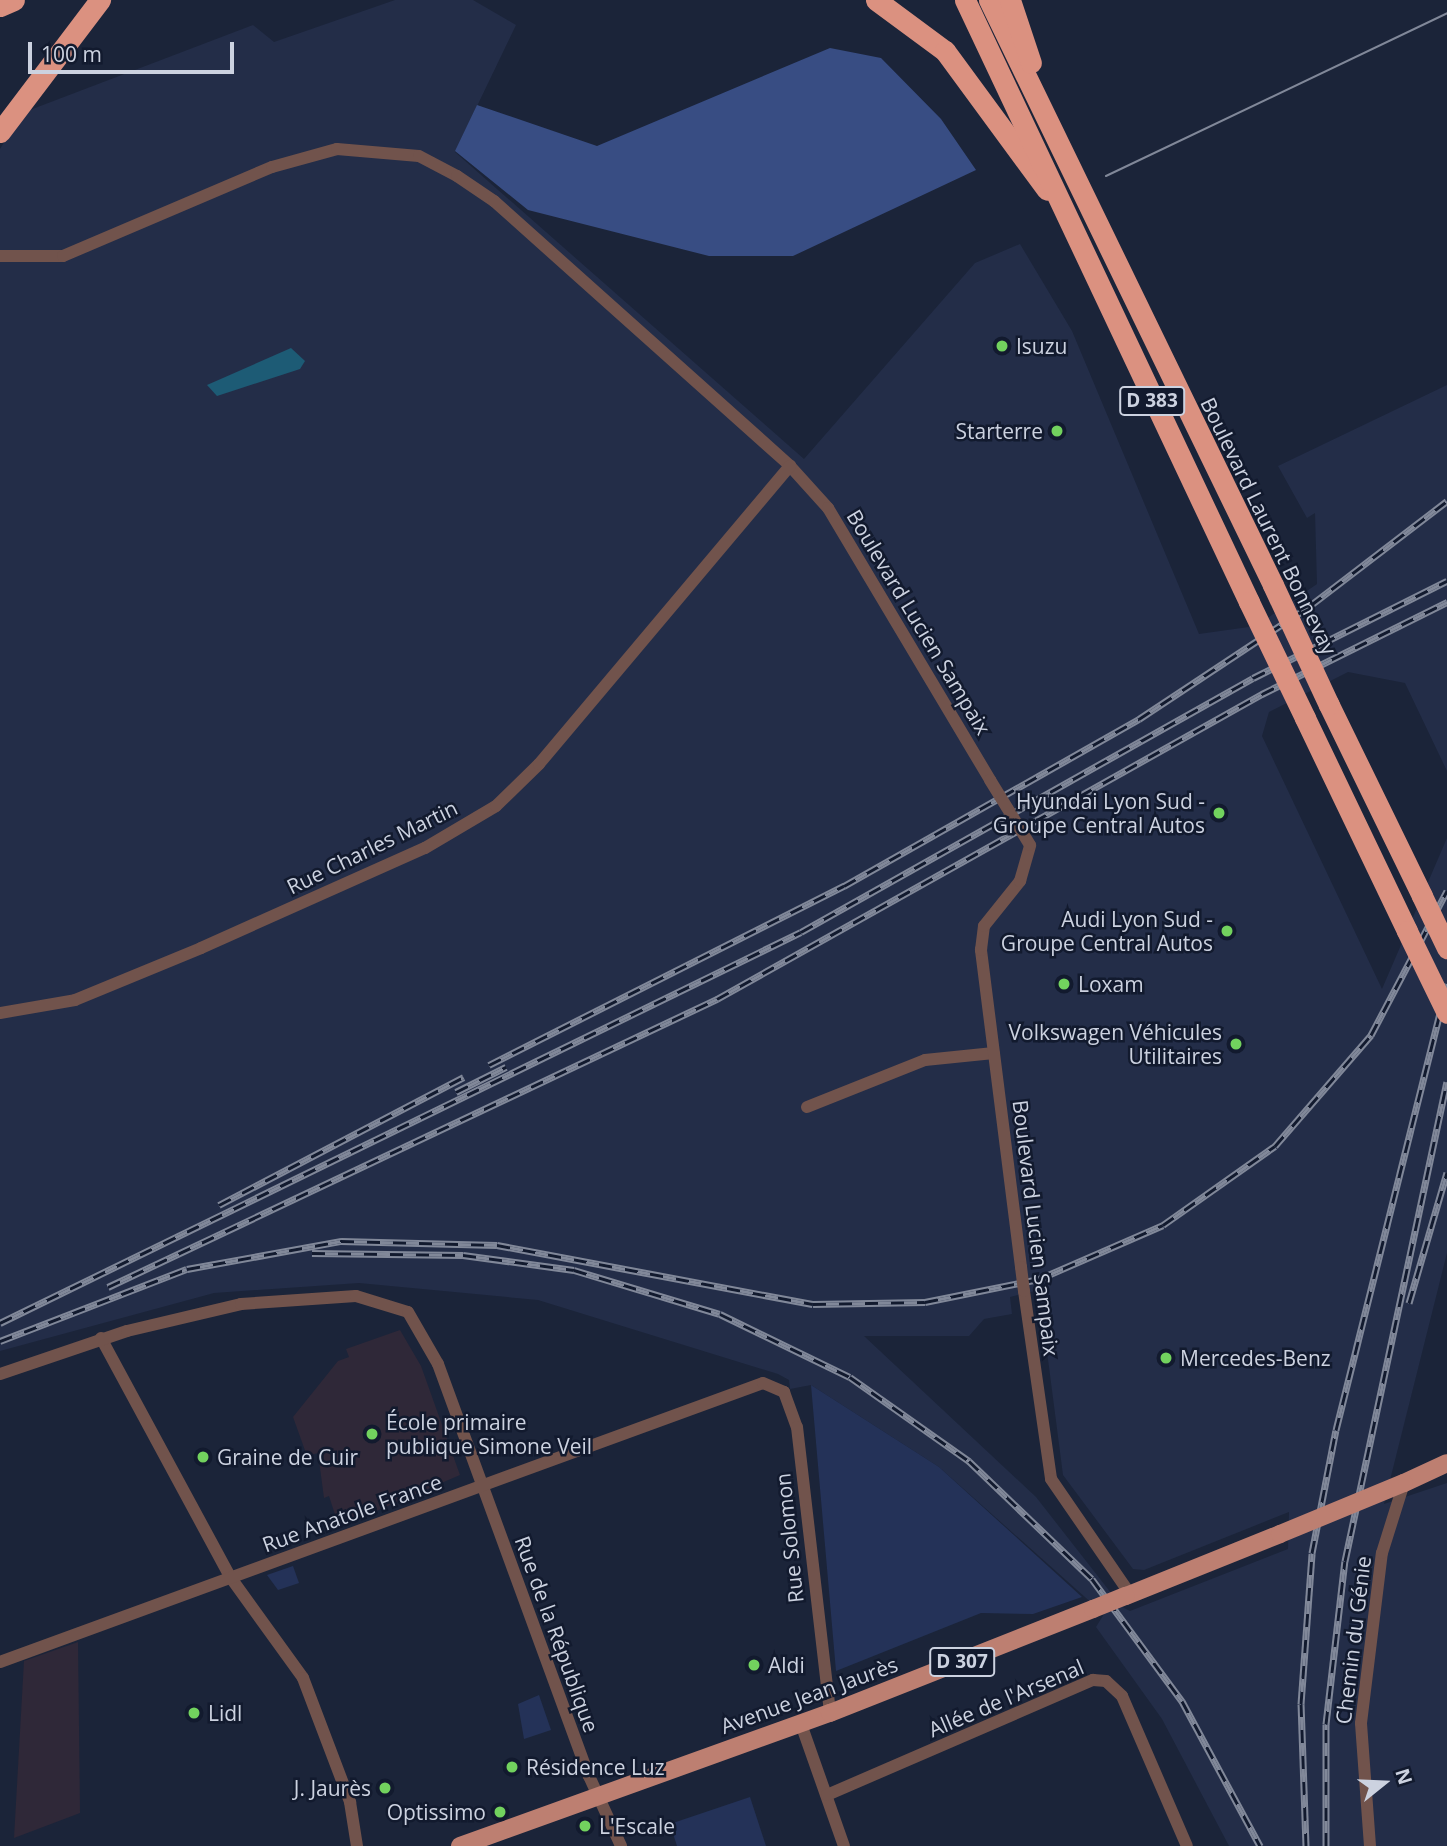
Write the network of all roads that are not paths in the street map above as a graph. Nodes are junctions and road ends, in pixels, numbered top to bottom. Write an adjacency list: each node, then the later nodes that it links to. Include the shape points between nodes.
1 (14, 0): 7 (highway)
2 (100, 0): 9 (highway)
3 (876, 0): 10 (highway, via 945,51)
4 (965, 0): 10 (highway, D 383)
5 (989, 0): 8 (highway, D 383)
6 (1010, 0): 8 (highway)
7 (0, 6)
8 (1049, 126): 13 (highway, Boulevard Laurent Bonnevay / D 383, bridge, via 1329,705)
9 (0, 132)
10 (1055, 199): 17 (highway, D 383, bridge)
11 (0, 256): 12 (street, Boulevard Lucien Sampaix, via 63,256 307,155 367,148 419,156 494,201)
12 (790, 466): 16 (street, Rue Charles Martin, via 539,764 496,806 425,848 201,948 75,1000); 18 (street, Boulevard Lucien Sampaix, bridge, via 860,556 1030,845 1020,881 984,926)
13 (1426, 888): 14 (highway); 15 (highway, Boulevard Laurent Bonnevay / D 383, bridge)
14 (1447, 918)
15 (1447, 948)
16 (0, 1013)
17 (1447, 1013)
18 (994, 1053): 19 (street, via 925,1060); 28 (street, Boulevard Lucien Sampaix, bridge, via 1051,1479)
19 (807, 1107)
20 (101, 1338): 21 (street, Rue de la République); 26 (street, Rue de la République, via 241,1304 356,1296 393,1303 418,1321 429,1342); 27 (street)
21 (0, 1374)
22 (755, 1385): 26 (street, Rue Anatole France); 30 (street, Rue Solomon, via 784,1392 797,1427)
23 (1447, 1463): 25 (main road, D 307)
24 (1447, 1474): 25 (main road, D 307)
25 (1404, 1483): 28 (main road, Avenue Jean Jaurès / D 307, bridge); 39 (street, Chemin du Génie, via 1382,1553 1361,1723)
26 (482, 1485): 27 (street, Rue Anatole France); 33 (street, Rue de la République)
27 (231, 1578): 29 (street, Rue Anatole France); 34 (street, via 303,1678 350,1802)
28 (1128, 1595): 30 (main road, Avenue Jean Jaurès / D 307, bridge)
29 (0, 1662)
30 (830, 1713): 31 (main road, Avenue Jean Jaurès / D 307)
31 (801, 1724): 32 (street); 33 (main road, Avenue Jean Jaurès / D 307)
32 (827, 1795): 37 (street); 38 (street, Allée de l'Arsenal, via 1093,1680 1106,1681 1122,1696)
33 (599, 1796): 35 (main road, Avenue Jean Jaurès / D 307); 36 (street, Rue de la République)
34 (357, 1846)
35 (460, 1846)
36 (621, 1846)
37 (845, 1846)
38 (1187, 1846)
39 (1370, 1846)

